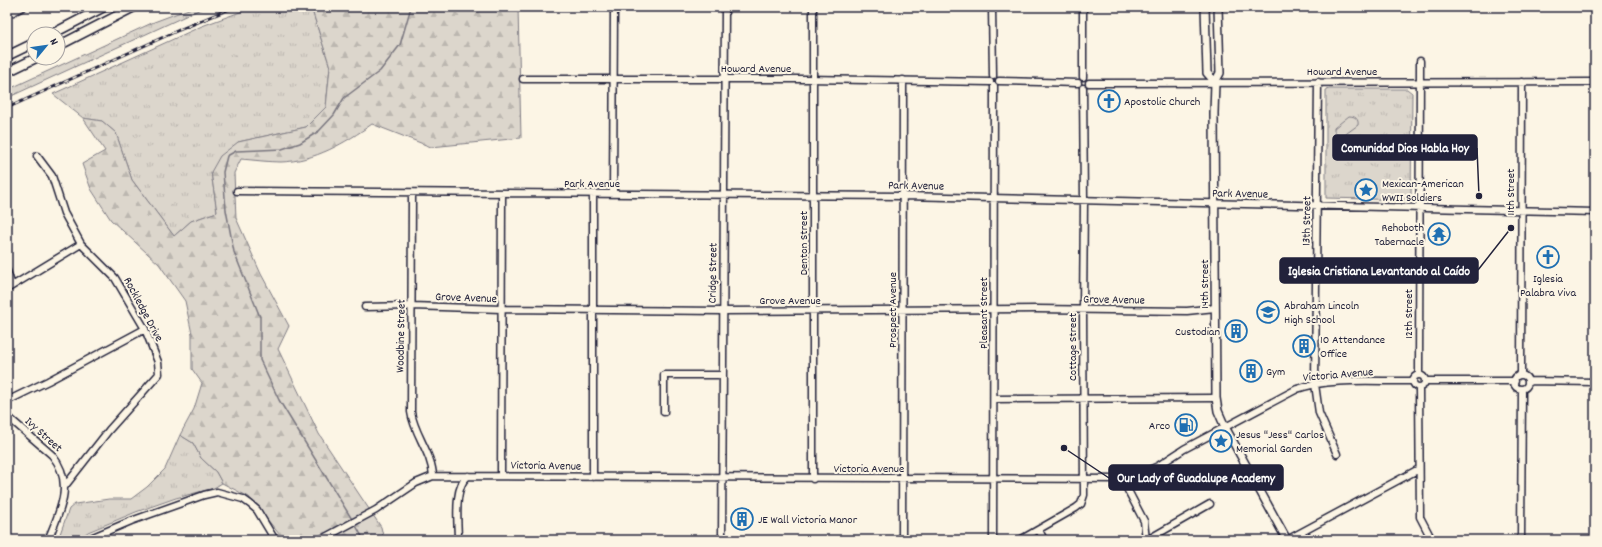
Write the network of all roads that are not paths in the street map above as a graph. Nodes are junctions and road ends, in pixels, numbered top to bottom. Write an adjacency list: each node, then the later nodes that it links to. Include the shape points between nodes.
1 (24, 7): 11 (street)
2 (104, 7): 12 (highway)
3 (134, 7): 13 (highway)
4 (614, 7): 23 (street)
5 (725, 7): 21 (street, Cridge Street)
6 (813, 7): 22 (street, Denton Street)
7 (992, 7): 30 (street, via 993,76 990,79)
8 (1083, 7): 19 (street)
9 (1205, 7): 25 (main road, 14th Street, via 1208,73)
10 (1218, 7): 25 (main road, 14th Street, via 1220,73)
11 (7, 15)
12 (66, 27)
13 (66, 42)
14 (26, 48): 15 (highway)
15 (7, 56)
16 (1420, 60): 27 (street, 12th Street)
17 (26, 63): 18 (highway)
18 (7, 72)
19 (1083, 77): 31 (street); 32 (street)
20 (523, 79): 23 (street, Howard Avenue)
21 (724, 79): 22 (street, Howard Avenue); 23 (street, Howard Avenue); 40 (street, Cridge Street)
22 (814, 79): 24 (street, Howard Avenue); 41 (street, Denton Street)
23 (614, 80): 39 (street)
24 (903, 80): 30 (street, Howard Avenue); 42 (street, Prospect Avenue)
25 (1215, 82): 26 (street, Howard Avenue); 32 (street, Howard Avenue); 45 (main road, 14th Street)
26 (1318, 82): 27 (street, Howard Avenue); 46 (street, 13th Street)
27 (1420, 82): 28 (street, Howard Avenue); 47 (street, 12th Street)
28 (1522, 82): 29 (street, Howard Avenue); 48 (street, 11th Street)
29 (1595, 82)
30 (994, 83): 31 (street, Howard Avenue); 43 (street, Pleasant Street)
31 (1078, 83): 33 (street)
32 (1089, 83): 33 (street)
33 (1083, 88): 44 (street, Cottage Street)
34 (37, 156): 50 (street, Rockledge Drive, via 52,176 64,213)
35 (237, 191): 36 (street, Park Avenue)
36 (412, 193): 37 (street, Park Avenue); 53 (street, Woodbine Street)
37 (502, 193): 38 (street, Park Avenue); 56 (street)
38 (594, 194): 39 (street, Park Avenue); 57 (street)
39 (613, 194): 40 (street, Park Avenue)
40 (724, 194): 41 (street, Park Avenue); 61 (street, Cridge Street)
41 (814, 195): 42 (street, Park Avenue); 62 (street, Denton Street)
42 (904, 196): 43 (street, Park Avenue); 58 (street, Prospect Avenue)
43 (994, 198): 44 (street, Park Avenue); 59 (street, Pleasant Street)
44 (1084, 201): 45 (street, Park Avenue); 60 (street, Cottage Street)
45 (1216, 204): 46 (street, Park Avenue); 55 (main road, 14th Street)
46 (1317, 206): 47 (street, Park Avenue); 72 (street, 13th Street)
47 (1418, 208): 48 (street, Park Avenue); 65 (street, 12th Street)
48 (1521, 211): 49 (street, Park Avenue); 66 (street, 11th Street)
49 (1595, 212)
50 (81, 244): 52 (street); 63 (street, Rockledge Drive, via 115,278)
51 (7, 271): 52 (street)
52 (10, 287)
53 (412, 306): 54 (street, Grove Avenue); 56 (street, Grove Avenue); 84 (street, Woodbine Street, via 411,412 432,464)
54 (365, 307)
55 (1215, 308): 60 (street, Grove Avenue, via 1187,311); 75 (main road, 14th Street)
56 (501, 309): 57 (street, Grove Avenue); 86 (street)
57 (593, 309): 61 (street, Grove Avenue); 87 (street)
58 (903, 309): 59 (street, Grove Avenue); 62 (street, Grove Avenue); 90 (street, Prospect Avenue)
59 (994, 310): 60 (street, Grove Avenue); 76 (street, Pleasant Street)
60 (1083, 310): 77 (street, Cottage Street)
61 (722, 311): 62 (street, Grove Avenue); 64 (street, Cridge Street)
62 (814, 311): 89 (street, Denton Street)
63 (145, 329): 78 (street); 94 (street, Rockledge Drive, via 158,362 159,374 109,430)
64 (722, 375): 79 (street, via 664,375); 88 (street, Cridge Street)
65 (1419, 375): 67 (street); 68 (street, via 1424,377)
66 (1521, 375): 69 (street, via 1516,377); 70 (street, via 1526,377)
67 (1413, 381): 72 (street, Victoria Avenue); 73 (street)
68 (1425, 381): 69 (street); 73 (street)
69 (1515, 381): 74 (street)
70 (1528, 382): 71 (street); 74 (street)
71 (1595, 382)
72 (1315, 384): 81 (street, Victoria Avenue, via 1290,391); 82 (street, 13th Street, via 1319,413)
73 (1419, 388): 83 (street)
74 (1522, 389): 110 (street)
75 (1216, 398): 77 (street); 81 (main road, 14th Street)
76 (994, 399): 77 (street); 91 (street, Pleasant Street)
77 (1083, 399): 92 (street, Cottage Street)
78 (7, 401)
79 (664, 412)
80 (7, 416): 94 (street, Ivy Street, via 52,455 61,469)
81 (1225, 427): 93 (street, Victoria Avenue, via 1158,466); 108 (main road, 14th Street)
82 (1337, 454)
83 (1419, 469): 108 (street); 109 (street, via 1420,517)
84 (433, 476): 85 (street, Victoria Avenue); 100 (street, Victoria Avenue, via 416,482 376,510)
85 (468, 476): 86 (street, Victoria Avenue); 101 (street, via 463,479 458,498)
86 (501, 476): 87 (street, Victoria Avenue)
87 (593, 477): 88 (street, Victoria Avenue)
88 (723, 478): 89 (street, Victoria Avenue); 102 (street, Cridge Street)
89 (813, 479): 90 (street, Victoria Avenue)
90 (902, 479): 91 (street, Victoria Avenue); 103 (street, Prospect Avenue)
91 (994, 479): 92 (street, Victoria Avenue); 104 (street, Pleasant Street)
92 (1083, 479): 93 (street, Victoria Avenue); 96 (street, Cottage Street, via 1084,495 1081,504)
93 (1122, 479): 107 (street, via 1144,521)
94 (65, 486): 97 (street, Ivy Street, via 61,508)
95 (1210, 504): 107 (street)
96 (1039, 530): 105 (street); 106 (street)
97 (48, 540)
98 (86, 540): 99 (street, via 132,521 218,492 243,499 250,504 257,510)
99 (275, 540)
100 (320, 540)
101 (458, 540)
102 (722, 540)
103 (902, 540)
104 (993, 540)
105 (1020, 540)
106 (1044, 540)
107 (1146, 540)
108 (1287, 540)
109 (1432, 540)
110 (1521, 540)

